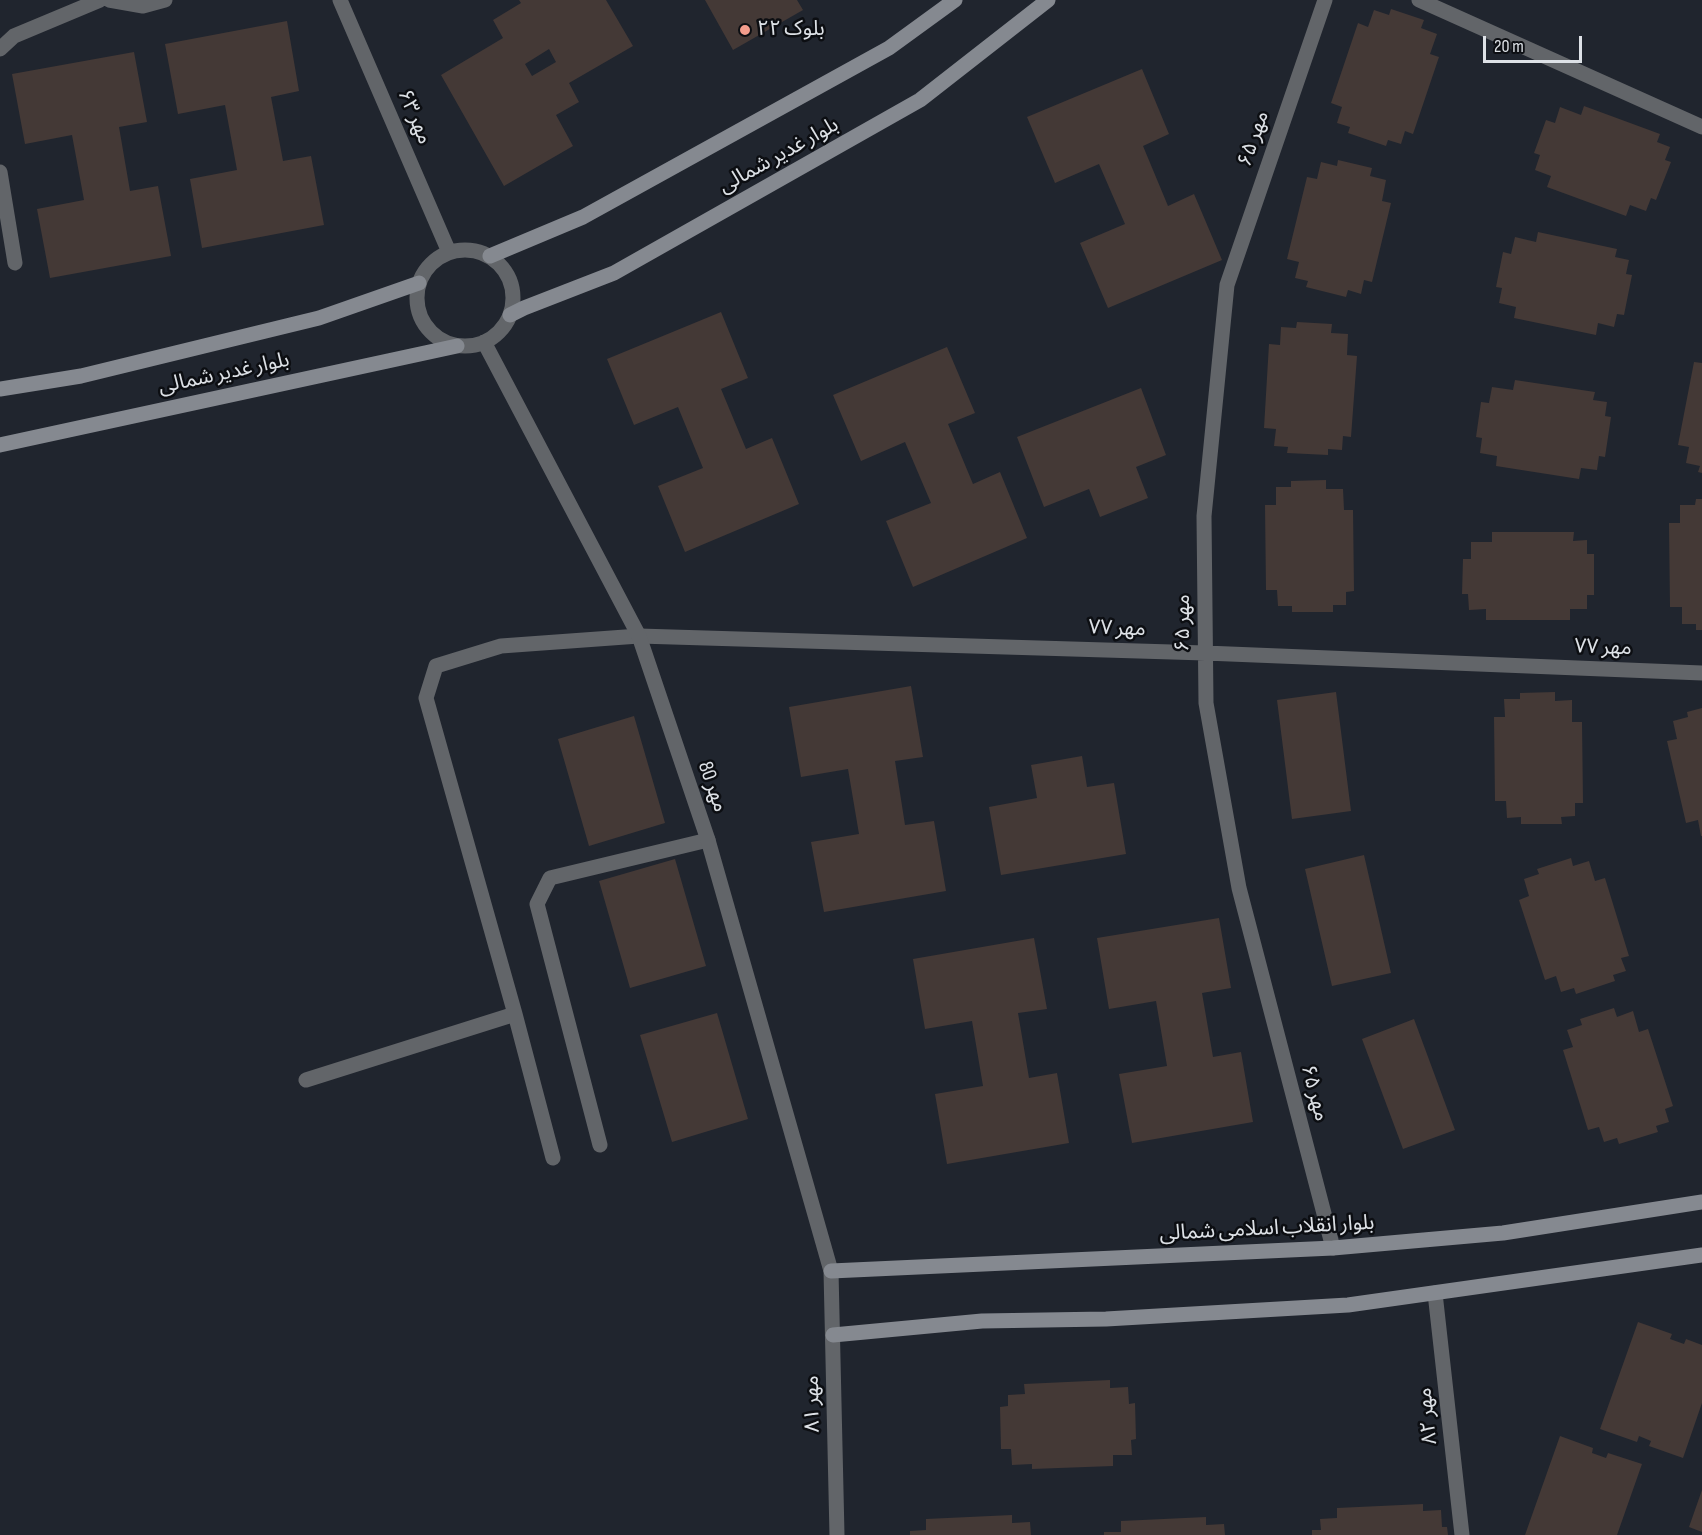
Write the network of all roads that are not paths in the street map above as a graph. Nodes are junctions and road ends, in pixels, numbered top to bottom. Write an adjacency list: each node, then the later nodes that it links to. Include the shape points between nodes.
1 (100, 0): 9 (street, via 14,36)
2 (109, 0): 3 (street, via 143,6)
3 (165, 0)
4 (340, 0): 12 (street, مهر ۶۳)
5 (955, 0): 13 (main road, بلوار غدیر شمالی, via 869,60 583,217)
6 (1048, 0): 16 (main road, بلوار غدیر شمالی, via 920,100 614,273)
7 (1325, 0): 22 (street, مهر ۶۵, via 1227,285 1204,516)
8 (1419, 0): 10 (street)
9 (0, 49)
10 (1702, 127)
11 (0, 172): 14 (street)
12 (449, 252): 13 (street, via 470,250); 15 (street, via 430,264)
13 (490, 256): 16 (street, via 511,282)
14 (15, 263)
15 (419, 283): 18 (street, via 417,304 424,323 438,338); 19 (main road, بلوار غدیر شمالی, via 319,318 81,376)
16 (510, 315): 17 (street, via 500,332)
17 (484, 342): 18 (street); 21 (street, مهر 80)
18 (457, 346): 20 (main road, بلوار غدیر شمالی)
19 (0, 388)
20 (0, 445)
21 (639, 636): 22 (street, مهر ۷۷); 24 (street, مهر 80); 25 (street, مهر ۷۷, via 501,646 436,666 426,698)
22 (1205, 653): 23 (street, مهر ۷۷); 30 (street, مهر ۶۵, via 1206,703 1239,888)
23 (1702, 673)
24 (708, 840): 27 (street, via 550,879 537,904); 32 (street, مهر 80)
25 (515, 1014): 26 (street); 28 (street)
26 (306, 1080)
27 (600, 1145)
28 (553, 1158)
29 (1702, 1202): 30 (main road, بلوار انقلاب اسلامی شمالی, via 1503,1233)
30 (1333, 1248): 32 (main road, بلوار انقلاب اسلامی شمالی)
31 (1702, 1255): 33 (main road)
32 (831, 1271): 34 (street, مهر ۸۱)
33 (1435, 1293): 34 (main road, via 1348,1305 982,1321); 36 (street, مهر ۸۲)
34 (833, 1335): 35 (street, مهر ۸۱)
35 (837, 1535)
36 (1462, 1535)

